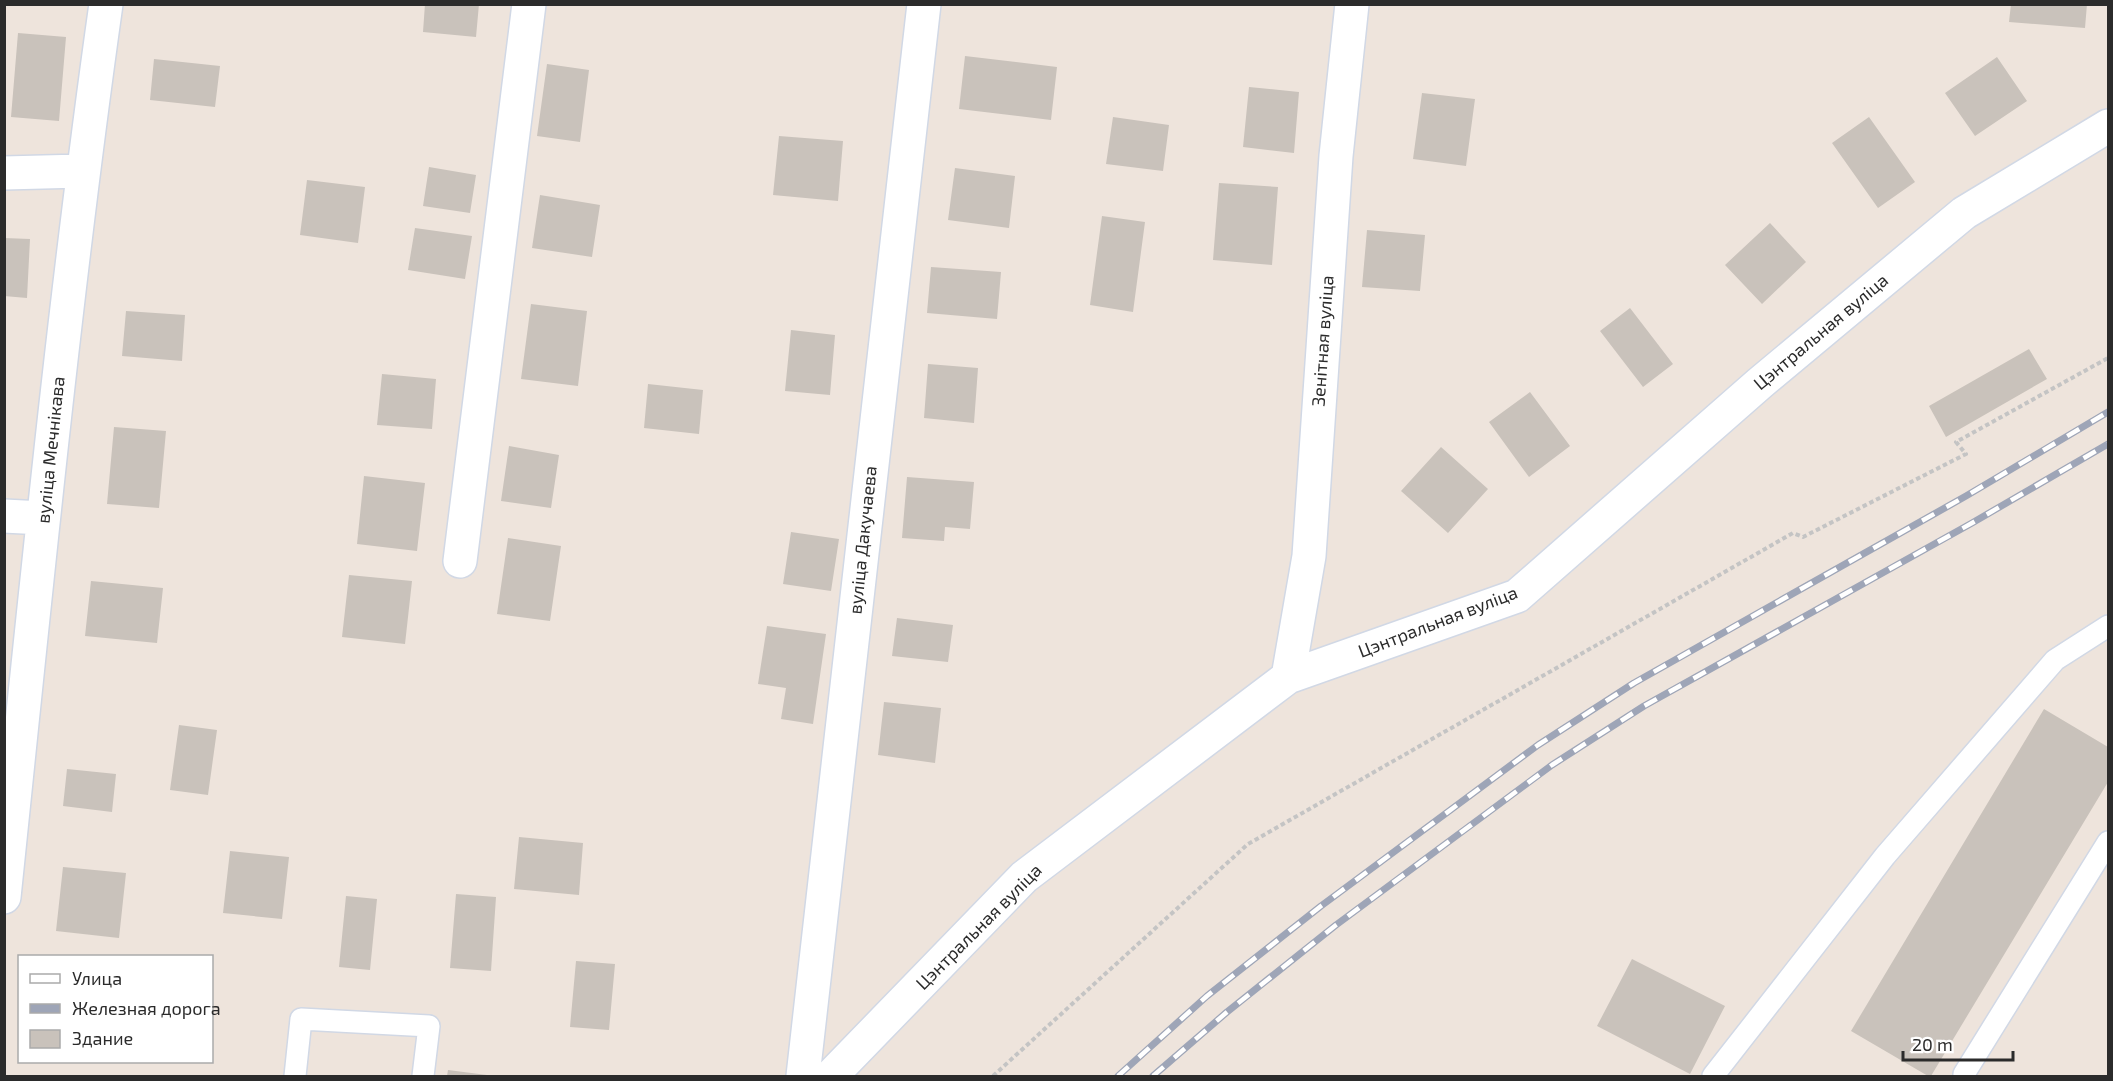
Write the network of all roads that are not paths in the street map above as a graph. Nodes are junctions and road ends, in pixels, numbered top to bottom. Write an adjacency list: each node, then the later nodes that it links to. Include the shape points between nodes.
1 (106, 4): 6 (street, вуліца Мечнікава)
2 (529, 4): 10 (street)
3 (924, 4): 18 (street, вуліца Дакучаева)
4 (1352, 4): 12 (street, Зенітная вуліца, via 1336,156 1309,556)
5 (2109, 126): 12 (street, Цэнтральная вуліца, via 1964,213 1760,383 1517,596)
6 (82, 171): 7 (street); 9 (street, вуліца Мечнікава)
7 (4, 172)
8 (4, 516): 9 (street)
9 (43, 518): 14 (street, вуліца Мечнікава)
10 (460, 561)
11 (2109, 626): 20 (lane, via 2055,660 1885,856)
12 (1288, 677): 19 (street, Цэнтральная вуліца, via 1024,877)
13 (2109, 842): 15 (lane)
14 (4, 897)
15 (1964, 1074)
16 (295, 1077): 17 (lane, via 301,1019 429,1026)
17 (423, 1077)
18 (803, 1077)
19 (831, 1077)
20 (1713, 1077)

